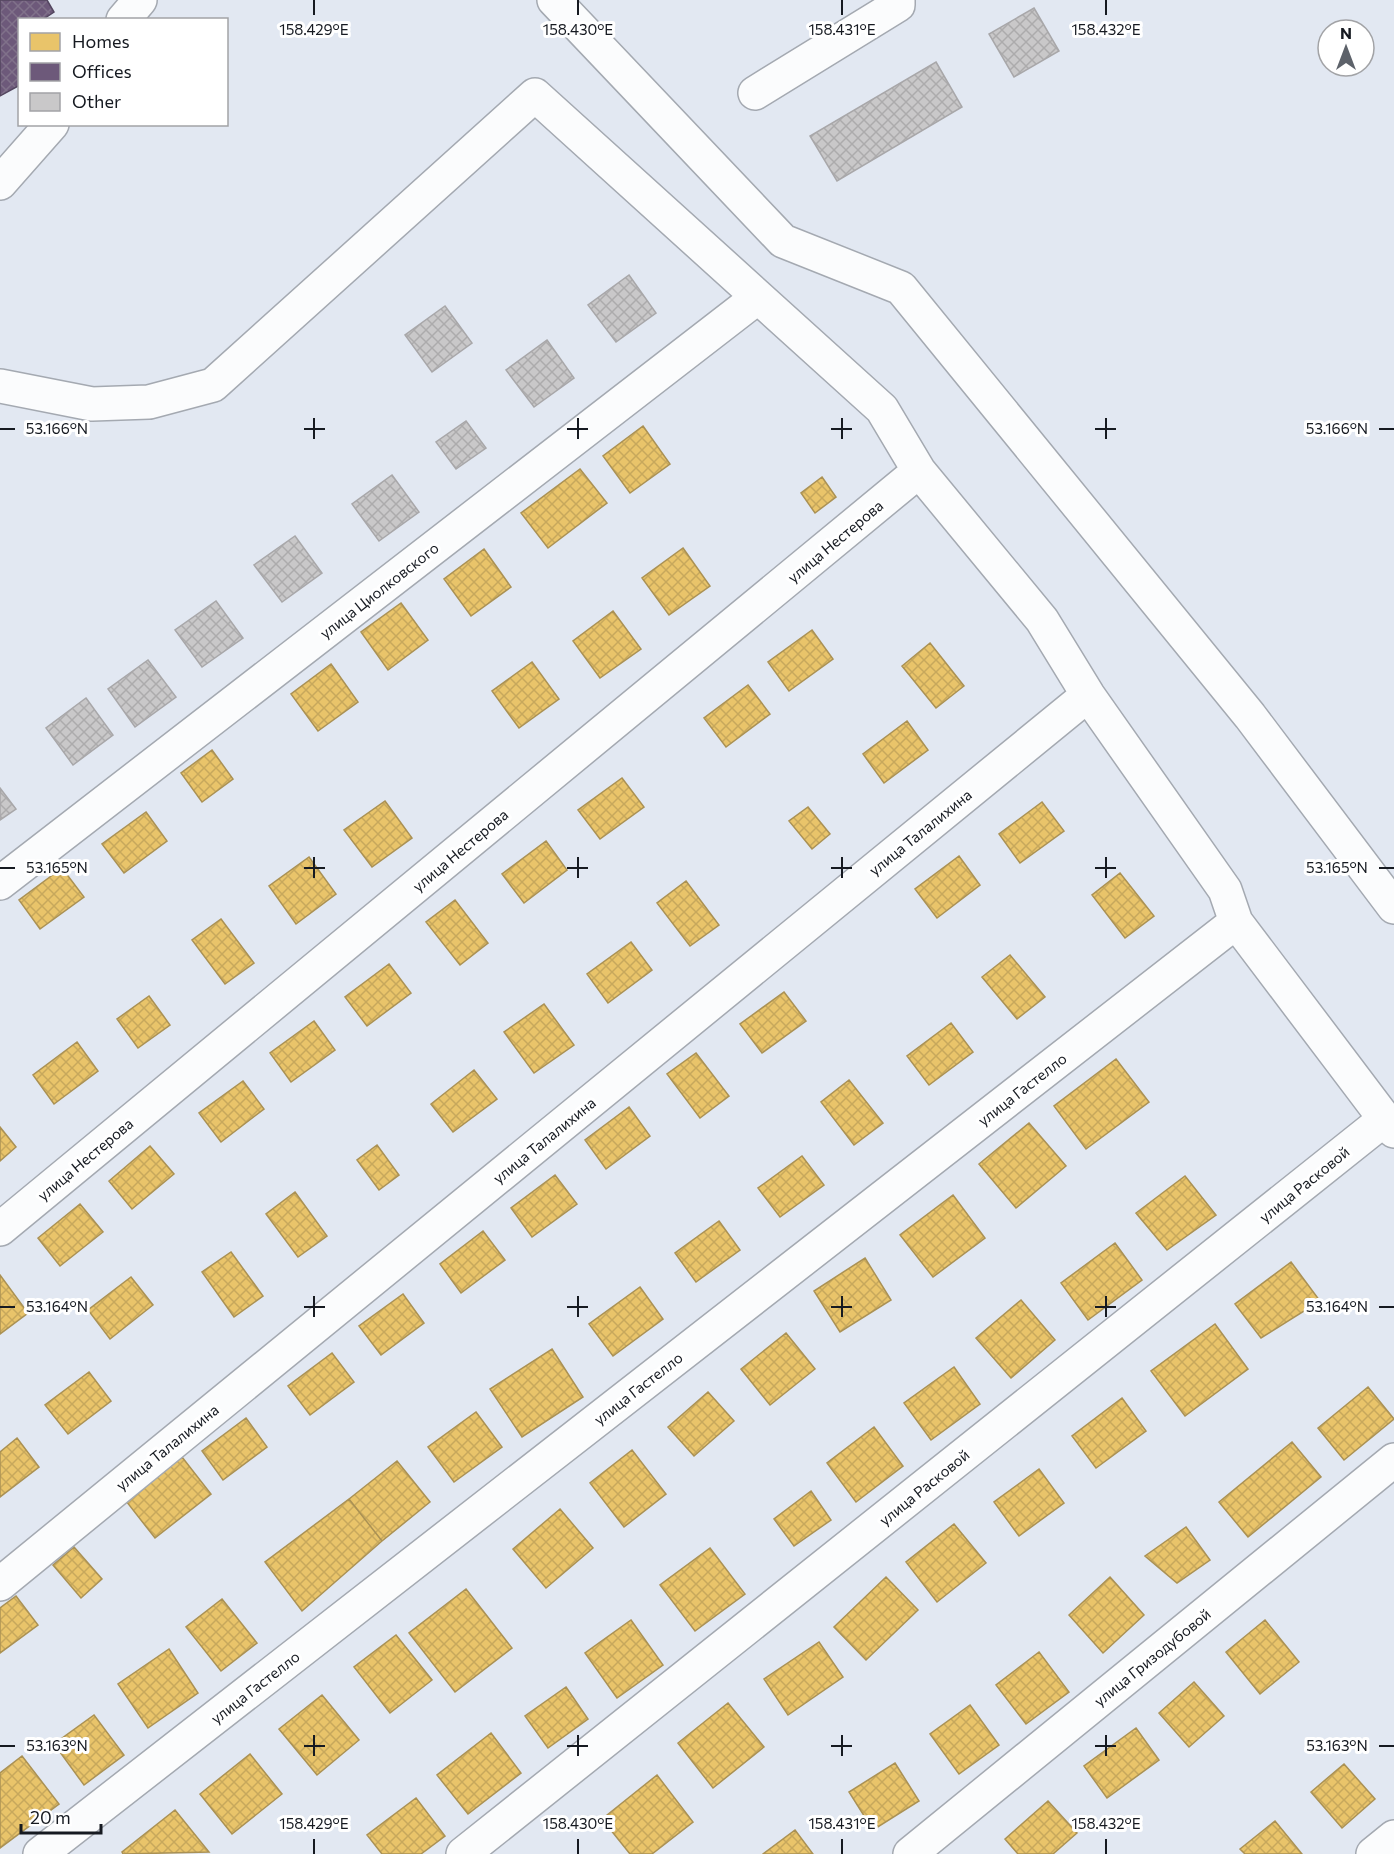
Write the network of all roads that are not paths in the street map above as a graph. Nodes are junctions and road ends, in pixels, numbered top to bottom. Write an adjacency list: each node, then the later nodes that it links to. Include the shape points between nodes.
1 (140, 0): 4 (street)
2 (554, 0): 13 (street, via 783,241 901,288 1250,716)
3 (898, 0): 5 (street, via 898,5)
4 (125, 18)
5 (755, 93)
6 (50, 126): 7 (street)
7 (0, 183)
8 (758, 297): 9 (street, via 535,95 213,385 149,402 92,404); 10 (street, via 882,409); 12 (street, улица Циолковского)
9 (0, 386)
10 (919, 471): 11 (street, via 1042,620); 16 (street, улица Нестерова)
11 (1088, 696): 14 (street, via 1225,890); 18 (street, улица Талалихина)
12 (0, 883)
13 (1394, 907)
14 (1236, 922): 15 (street); 20 (street, улица Гастелло)
15 (1390, 1125): 21 (street, улица Расковой)
16 (0, 1229)
17 (1394, 1460): 22 (street, улица Гризодубовой)
18 (0, 1584)
19 (1394, 1837): 23 (street)
20 (40, 1854)
21 (463, 1854)
22 (909, 1854)
23 (1373, 1854)

